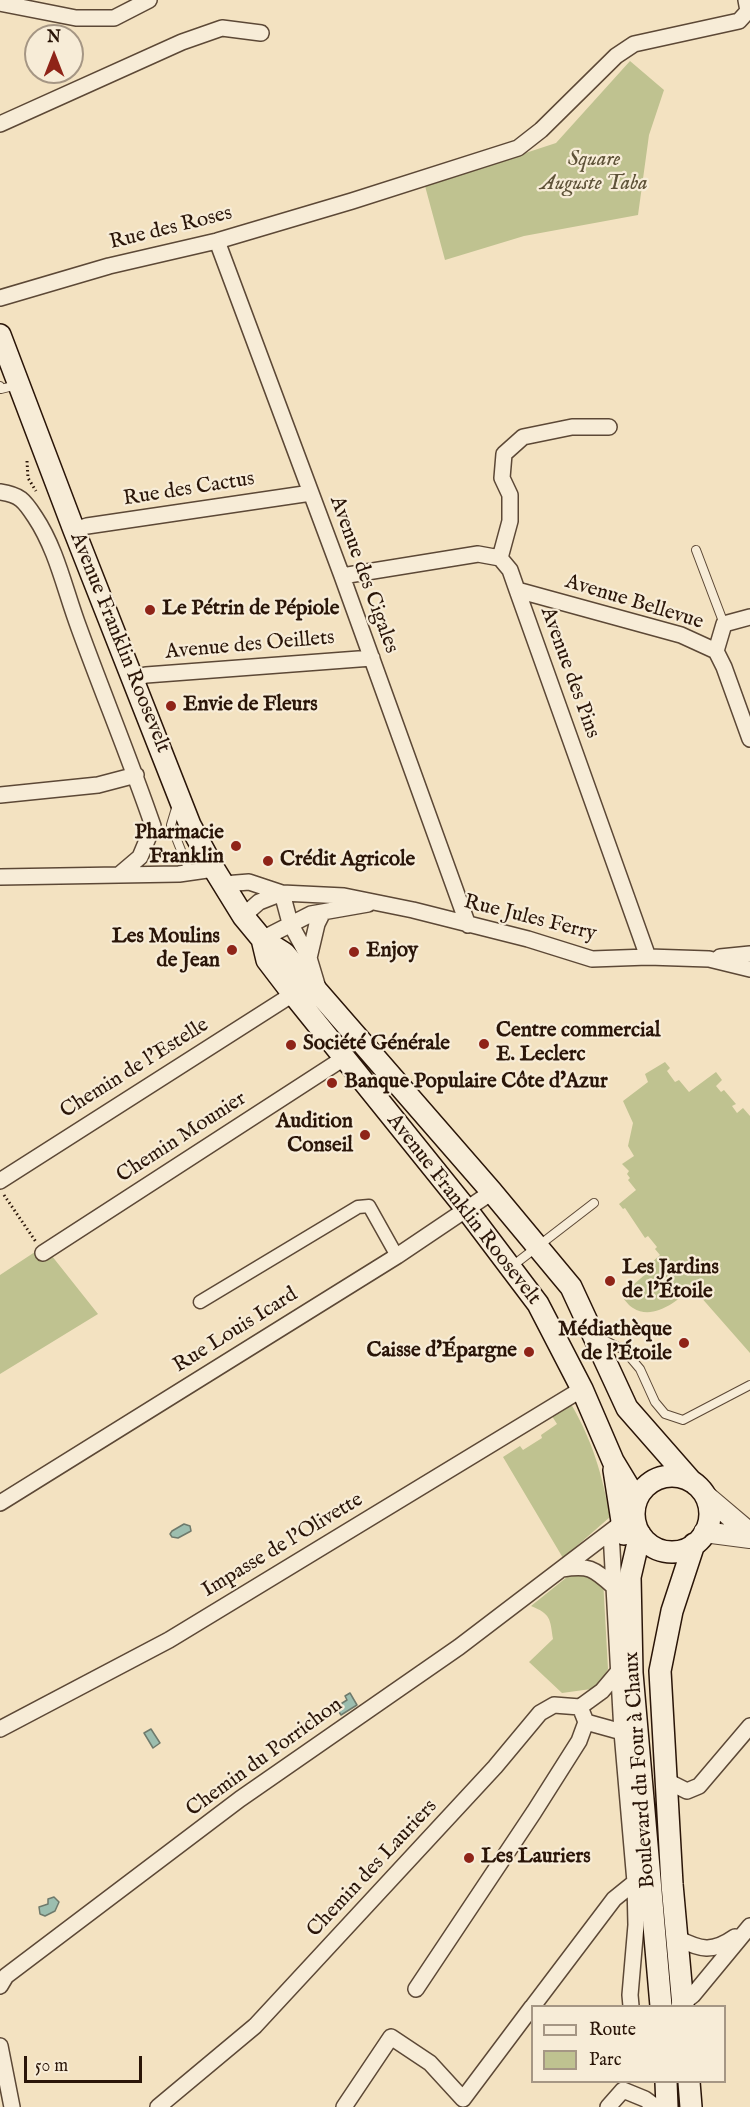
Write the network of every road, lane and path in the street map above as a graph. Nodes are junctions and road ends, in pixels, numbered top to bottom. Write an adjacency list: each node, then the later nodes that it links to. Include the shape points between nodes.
1 (149, 0): 2 (street, via 114,18 75,18)
2 (0, 3)
3 (748, 10): 6 (street, Rue des Roses, via 739,21 634,44 616,56 518,148)
4 (261, 33): 5 (street, via 222,28 182,42)
5 (0, 124)
6 (217, 241): 7 (street, Rue des Roses, via 109,266); 13 (street, Avenue des Cigales)
7 (0, 298)
8 (0, 335): 9 (main road, Avenue Franklin Roosevelt)
9 (10, 385): 15 (main road, Avenue Franklin Roosevelt)
10 (609, 427): 17 (street, via 572,427 523,438 504,454 502,478 510,495 510,521)
11 (26, 458): 14 (path, via 28,478 37,500)
12 (0, 492): 14 (street, via 17,495)
13 (310, 493): 15 (street, Rue des Cactus); 18 (street, Avenue des Cigales)
14 (33, 514): 26 (street, via 51,546)
15 (74, 530): 24 (main road, Avenue Franklin Roosevelt)
16 (696, 550): 21 (lane)
17 (500, 558): 18 (street, via 478,554); 19 (street, Avenue des Pins, via 510,570)
18 (342, 576): 23 (street, Avenue des Cigales)
19 (517, 590): 22 (street, Avenue Bellevue, via 681,635); 41 (street, Avenue des Pins)
20 (750, 617): 21 (street)
21 (724, 624): 22 (street)
22 (716, 651): 25 (street, Avenue Bellevue)
23 (372, 658): 24 (street, Avenue des Oeillets); 38 (street, Avenue des Cigales)
24 (132, 679): 28 (main road, Avenue Franklin Roosevelt)
25 (750, 740)
26 (136, 775): 27 (street, via 98,786); 30 (street, via 153,826 140,856)
27 (0, 795)
28 (180, 798): 29 (lane, via 171,825); 32 (main road, Avenue Franklin Roosevelt, via 194,834)
29 (190, 873): 30 (street, Rue Jules Ferry); 32 (street, Rue Jules Ferry)
30 (120, 874): 31 (street, Rue Jules Ferry)
31 (0, 877)
32 (219, 877): 33 (street, Rue Jules Ferry); 36 (main road, Avenue Franklin Roosevelt)
33 (282, 893): 34 (street, Rue Jules Ferry, via 344,896); 36 (street, Rue Jules Ferry, via 259,902); 37 (street, Avenue Franklin Roosevelt)
34 (372, 903): 35 (street, Rue Jules Ferry); 38 (street, Rue Jules Ferry)
35 (322, 914): 37 (street, Rue Jules Ferry); 42 (street)
36 (243, 916): 39 (main road, Avenue Franklin Roosevelt)
37 (290, 923): 39 (street, Rue Jules Ferry); 42 (street, Avenue Franklin Roosevelt)
38 (468, 925): 41 (street, Rue Jules Ferry, via 592,959)
39 (262, 939): 45 (main road, Avenue Franklin Roosevelt, via 267,960); 46 (main road, Avenue Franklin Roosevelt, via 284,953)
40 (750, 954): 43 (street)
41 (648, 957): 43 (street, Rue Jules Ferry)
42 (309, 958): 46 (street, Avenue Franklin Roosevelt)
43 (709, 959): 44 (street, Rue Jules Ferry)
44 (750, 969)
45 (293, 994): 47 (main road, Avenue Franklin Roosevelt); 48 (street, Chemin de l'Estelle)
46 (320, 995): 50 (main road, Avenue Franklin Roosevelt)
47 (344, 1058): 52 (main road, Avenue Franklin Roosevelt); 56 (street, Chemin Mounier)
48 (0, 1181)
49 (0, 1188): 56 (path)
50 (492, 1192): 52 (street, Rue Louis Icard); 53 (main road, Avenue Franklin Roosevelt)
51 (594, 1203): 55 (lane)
52 (467, 1210): 54 (main road, Avenue Franklin Roosevelt); 57 (street, Rue Louis Icard)
53 (513, 1218): 54 (main road); 55 (main road, Avenue Franklin Roosevelt)
54 (487, 1237): 58 (main road, Avenue Franklin Roosevelt)
55 (537, 1247): 58 (lane); 60 (main road, Avenue Franklin Roosevelt, via 571,1287)
56 (44, 1253)
57 (398, 1256): 59 (street, via 369,1206 358,1207); 66 (street, Rue Louis Icard)
58 (510, 1268): 62 (main road, Avenue Franklin Roosevelt, via 538,1304)
59 (201, 1302)
60 (594, 1335): 61 (lane, via 624,1350 640,1369 655,1402 665,1414 682,1420); 64 (main road, Avenue Franklin Roosevelt, via 627,1408)
61 (750, 1384)
62 (582, 1389): 63 (main road, Avenue Franklin Roosevelt); 77 (street, Impasse de l'Olivette, via 169,1640)
63 (613, 1461): 65 (main road, Avenue Franklin Roosevelt); 67 (main road)
64 (698, 1488): 65 (main road, via 679,1476 666,1476 653,1480); 68 (street, Avenue Franklin Roosevelt); 69 (main road, via 709,1507 709,1520)
65 (636, 1500): 67 (main road, via 635,1524)
66 (0, 1503)
67 (624, 1530): 69 (main road, via 658,1549 671,1551 683,1550); 71 (street, Chemin du Porrichon); 72 (main road, Boulevard du Four à Chaux); 72 (street)
68 (750, 1533)
69 (699, 1538): 70 (street); 79 (main road, Boulevard du Four à Chaux, via 672,1611 660,1671)
70 (750, 1538)
71 (560, 1569): 72 (street, via 583,1566); 83 (street, Chemin du Porrichon, via 459,1647 240,1799 6,1976)
72 (621, 1581): 73 (street); 88 (main road, Boulevard du Four à Chaux)
73 (618, 1672): 74 (street, via 602,1691); 78 (street)
74 (580, 1707): 75 (street); 96 (street, Chemin des Lauriers, via 554,1705 540,1713 495,1767 255,2026)
75 (586, 1722): 78 (street); 84 (street, via 579,1741 534,1812)
76 (750, 1726): 79 (street, via 699,1786 687,1791)
77 (0, 1729)
78 (622, 1732): 80 (street)
79 (665, 1780): 82 (main road, Boulevard du Four à Chaux)
80 (634, 1882): 86 (street, via 614,1899); 87 (street, via 636,1925)
81 (750, 1926): 82 (street, via 721,1947 697,1948); 85 (street)
82 (677, 1938): 85 (main road, Boulevard du Four à Chaux)
83 (0, 1986)
84 (416, 1989)
85 (686, 2004)
86 (534, 2005)
87 (631, 2005)
88 (661, 2005)
89 (531, 2010): 97 (street, via 463,2099 430,2063 391,2037)
90 (0, 2046): 95 (street)
91 (657, 2083): 99 (street)
92 (666, 2083): 100 (main road)
93 (689, 2083): 101 (main road)
94 (627, 2086): 98 (street); 99 (street)
95 (12, 2107)
96 (158, 2107)
97 (344, 2107)
98 (608, 2107)
99 (658, 2107)
100 (668, 2107)
101 (691, 2107)

